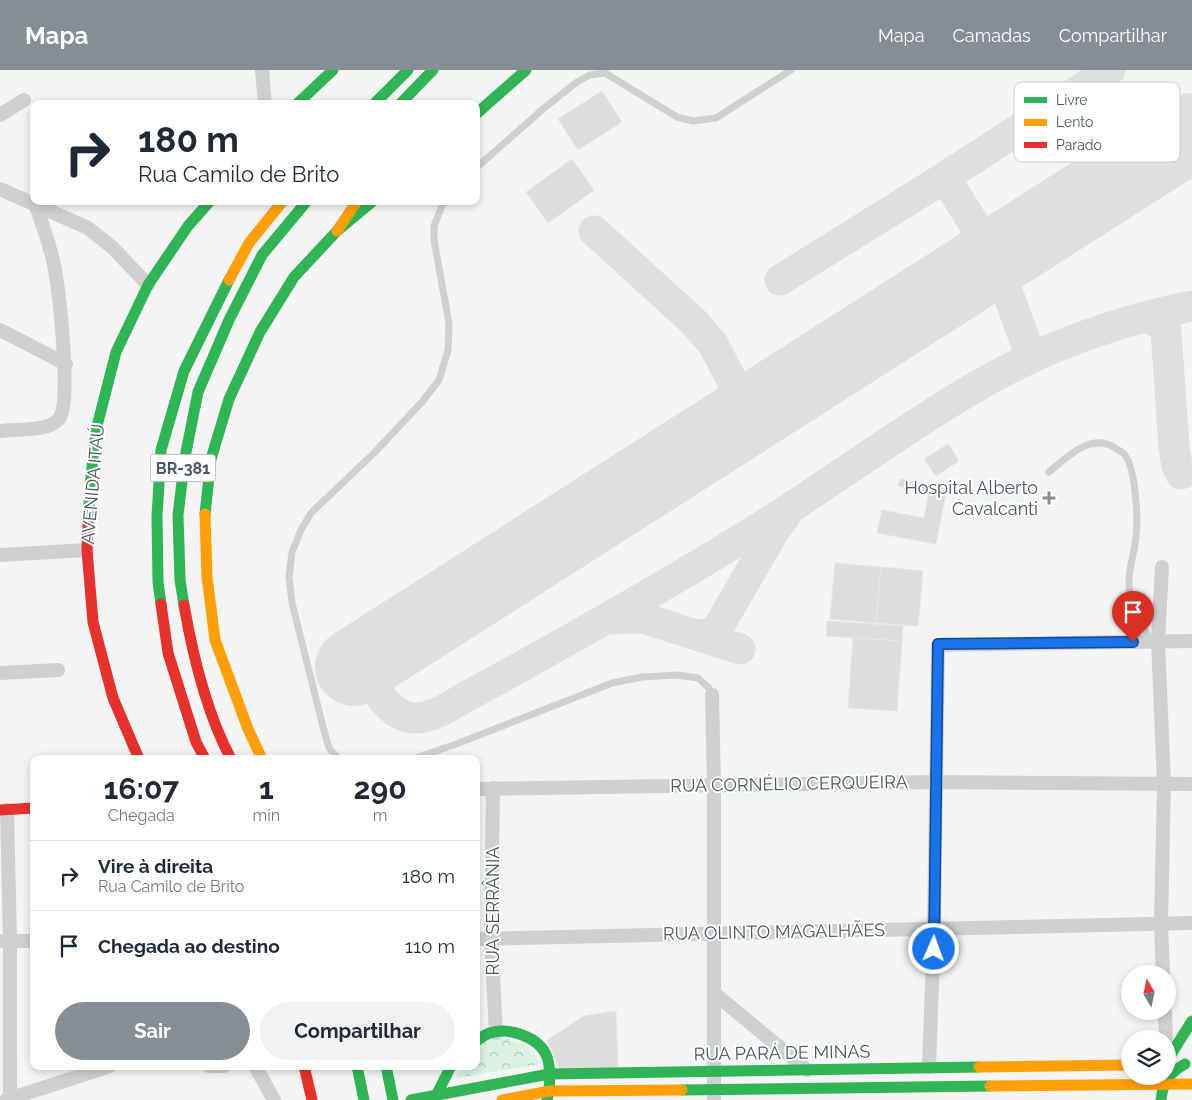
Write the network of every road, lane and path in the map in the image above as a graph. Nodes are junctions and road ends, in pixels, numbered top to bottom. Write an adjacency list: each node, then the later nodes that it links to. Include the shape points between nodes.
1 (262, 70): 10 (street)
2 (333, 70): 11 (main road)
3 (408, 70): 12 (main road)
4 (433, 70): 13 (main road)
5 (446, 70): 8 (main road)
6 (526, 70): 14 (main road)
7 (790, 70): 16 (lane, via 716,118 693,121 677,117 605,73 590,75 543,109)
8 (439, 81)
9 (24, 100): 15 (street)
10 (265, 100)
11 (302, 100)
12 (378, 100)
13 (404, 100)
14 (480, 110)
15 (0, 116)
16 (480, 164)
17 (0, 189): 18 (street)
18 (30, 202)
19 (35, 205): 30 (street, via 55,271)
20 (37, 205): 28 (street, via 88,228 113,248)
21 (206, 205): 28 (main road, AVENIDA ITAÚ, via 188,226)
22 (280, 205): 42 (main road, BR-381, via 249,243 213,311 184,371 161,450 158,573 165,635 196,742)
23 (303, 205): 43 (main road, BR-381, via 262,255 229,320 198,392 184,457 178,515 180,580 192,650)
24 (354, 205): 27 (main road)
25 (368, 205): 27 (main road)
26 (442, 205): 45 (lane, via 434,226 434,240 449,323 448,350 439,380 374,453 311,513 292,552 289,577 292,603 323,728 329,748)
27 (336, 231): 44 (main road, via 294,277 260,332 229,399 211,460 204,521 215,640)
28 (148, 285): 33 (main road, AVENIDA ITAÚ, via 116,352 96,430)
29 (0, 330): 30 (street)
30 (66, 364): 31 (street, via 62,414 55,422 43,427)
31 (0, 431)
32 (1049, 472): 36 (lane, via 1072,453 1092,443 1107,443 1125,455 1132,469 1137,505 1137,534 1129,585 1133,607)
33 (87, 550): 34 (street); 41 (main road, AVENIDA ITAÚ, via 93,622 113,698)
34 (0, 555)
35 (1162, 567): 36 (street)
36 (1155, 641): 37 (street); 47 (street, via 938,644); 48 (street)
37 (1192, 641)
38 (58, 670): 39 (street)
39 (0, 673)
40 (712, 695): 46 (lane, via 698,678 676,675 612,683); 50 (street)
41 (137, 755)
42 (203, 755)
43 (228, 755)
44 (260, 755)
45 (335, 755)
46 (424, 755)
47 (935, 782): 48 (street, RUA CORNÉLIO CERQUEIRA); 50 (street, RUA CORNÉLIO CERQUEIRA); 57 (street)
48 (1164, 784): 49 (street, RUA CORNÉLIO CERQUEIRA); 56 (street)
49 (1192, 784)
50 (714, 785): 51 (street, RUA CORNÉLIO CERQUEIRA); 58 (street)
51 (493, 788): 52 (street, RUA CORNÉLIO CERQUEIRA); 59 (street, RUA SERRÂNIA)
52 (480, 789)
53 (30, 808): 54 (main road)
54 (3, 810): 61 (street)
55 (1192, 923): 56 (street, RUA OLINTO MAGALHÃES)
56 (1161, 924): 57 (street, RUA OLINTO MAGALHÃES); 63 (street)
57 (934, 930): 58 (street, RUA OLINTO MAGALHÃES); 72 (street)
58 (713, 933): 59 (street, RUA OLINTO MAGALHÃES); 64 (street)
59 (491, 938): 60 (street, RUA OLINTO MAGALHÃES); 66 (street, RUA SERRÂNIA)
60 (480, 939)
61 (5, 941): 62 (street); 73 (street)
62 (30, 941)
63 (1163, 965)
64 (714, 993): 81 (street); 82 (street)
65 (1192, 1020): 68 (main road)
66 (496, 1033): 67 (main road); 83 (main road, via 516,1032 540,1045 548,1058)
67 (480, 1039)
68 (1176, 1046)
69 (1176, 1064): 70 (main road)
70 (1189, 1064): 74 (main road)
71 (1121, 1065): 72 (main road, RUA PARÁ DE MINAS)
72 (929, 1067): 81 (main road, RUA PARÁ DE MINAS)
73 (5, 1068): 92 (street)
74 (1176, 1069)
75 (98, 1070): 92 (street)
76 (257, 1070): 93 (street)
77 (305, 1070): 89 (main road)
78 (358, 1070): 95 (main road)
79 (387, 1070): 96 (main road)
80 (449, 1070): 88 (main road)
81 (807, 1070): 82 (main road, RUA PARÁ DE MINAS)
82 (714, 1072): 83 (main road, RUA PARÁ DE MINAS); 90 (street)
83 (549, 1074): 88 (main road, RUA PARÁ DE MINAS); 91 (main road)
84 (1192, 1084): 87 (main road, RUA PARÁ DE MINAS)
85 (1133, 1085): 90 (main road, RUA PARÁ DE MINAS)
86 (1162, 1085): 99 (main road)
87 (1176, 1085)
88 (437, 1094): 97 (main road, RUA PARÁ DE MINAS)
89 (312, 1095): 94 (main road)
90 (713, 1095): 91 (main road, RUA PARÁ DE MINAS)
91 (548, 1096): 98 (main road, RUA PARÁ DE MINAS)
92 (8, 1099)
93 (274, 1100)
94 (322, 1100)
95 (364, 1100)
96 (393, 1100)
97 (411, 1100)
98 (502, 1100)
99 (1161, 1100)

